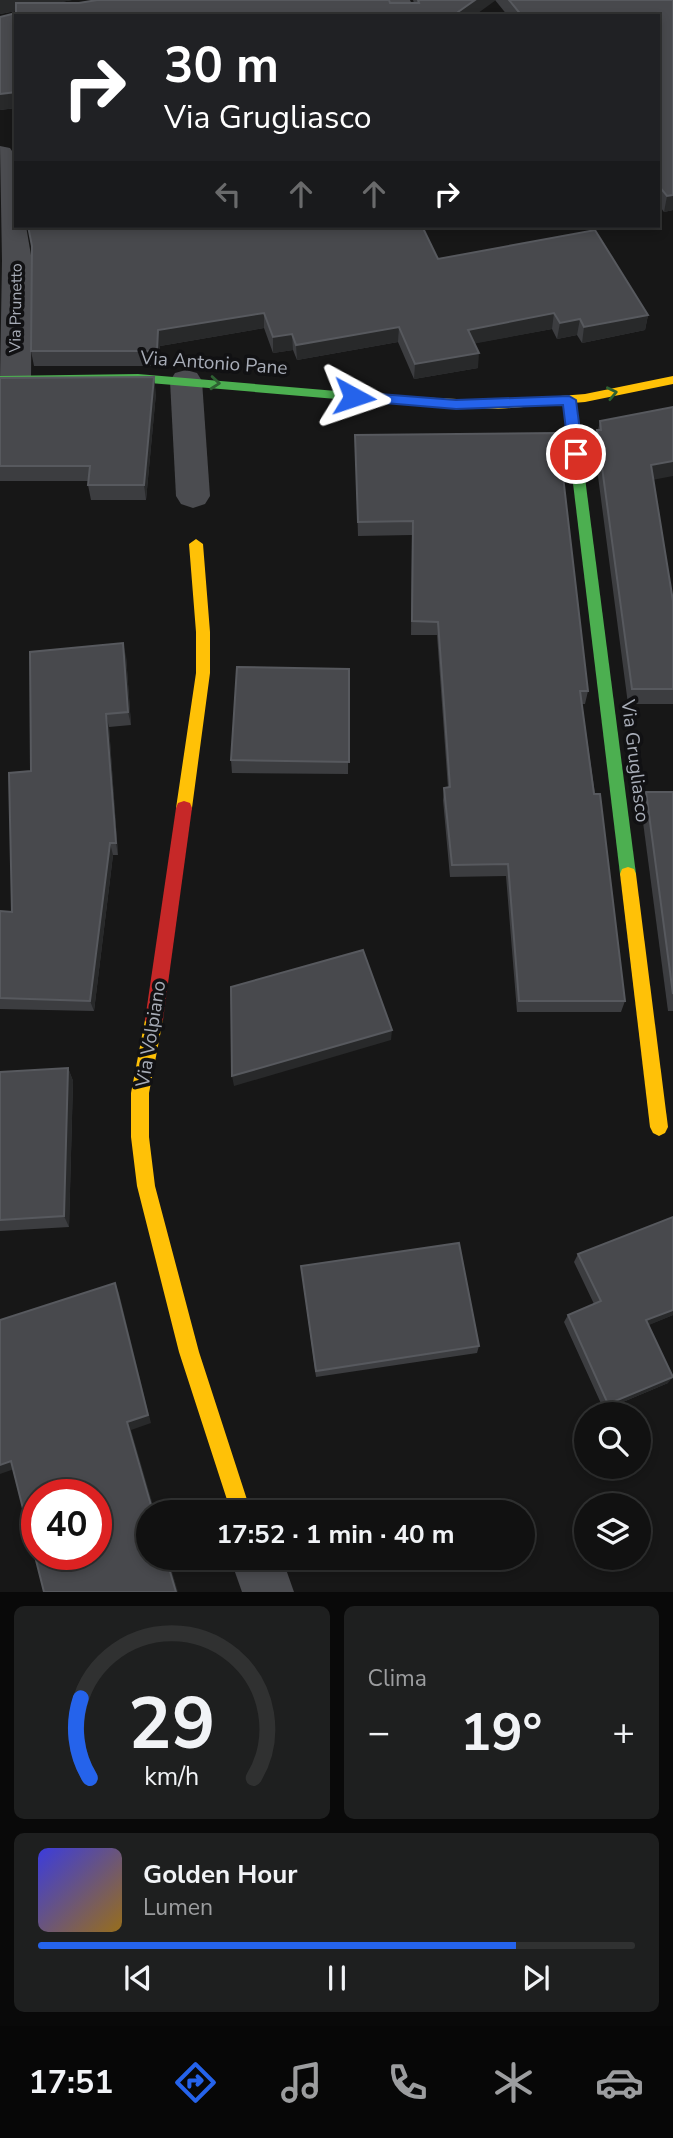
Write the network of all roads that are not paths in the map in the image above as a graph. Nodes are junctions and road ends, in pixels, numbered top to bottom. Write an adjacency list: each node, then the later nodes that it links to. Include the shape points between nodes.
1 (0, 154): 2 (street, Via Prunetto, via 17,261)
2 (7, 380): 4 (street, Via Antonio Pane)
3 (673, 380): 5 (street, Via Antonio Pane, one-way to 3)
4 (186, 381): 5 (street, Via Antonio Pane, one-way to 5, via 443,404); 6 (street)
5 (569, 400): 8 (street, Via Grugliasco)
6 (193, 496)
7 (196, 544): 9 (street, Via Volpiano, via 203,673 140,1093 140,1137 146,1186 188,1352)
8 (659, 1127)
9 (237, 1500)
10 (260, 1570): 11 (street)
11 (268, 1592)

